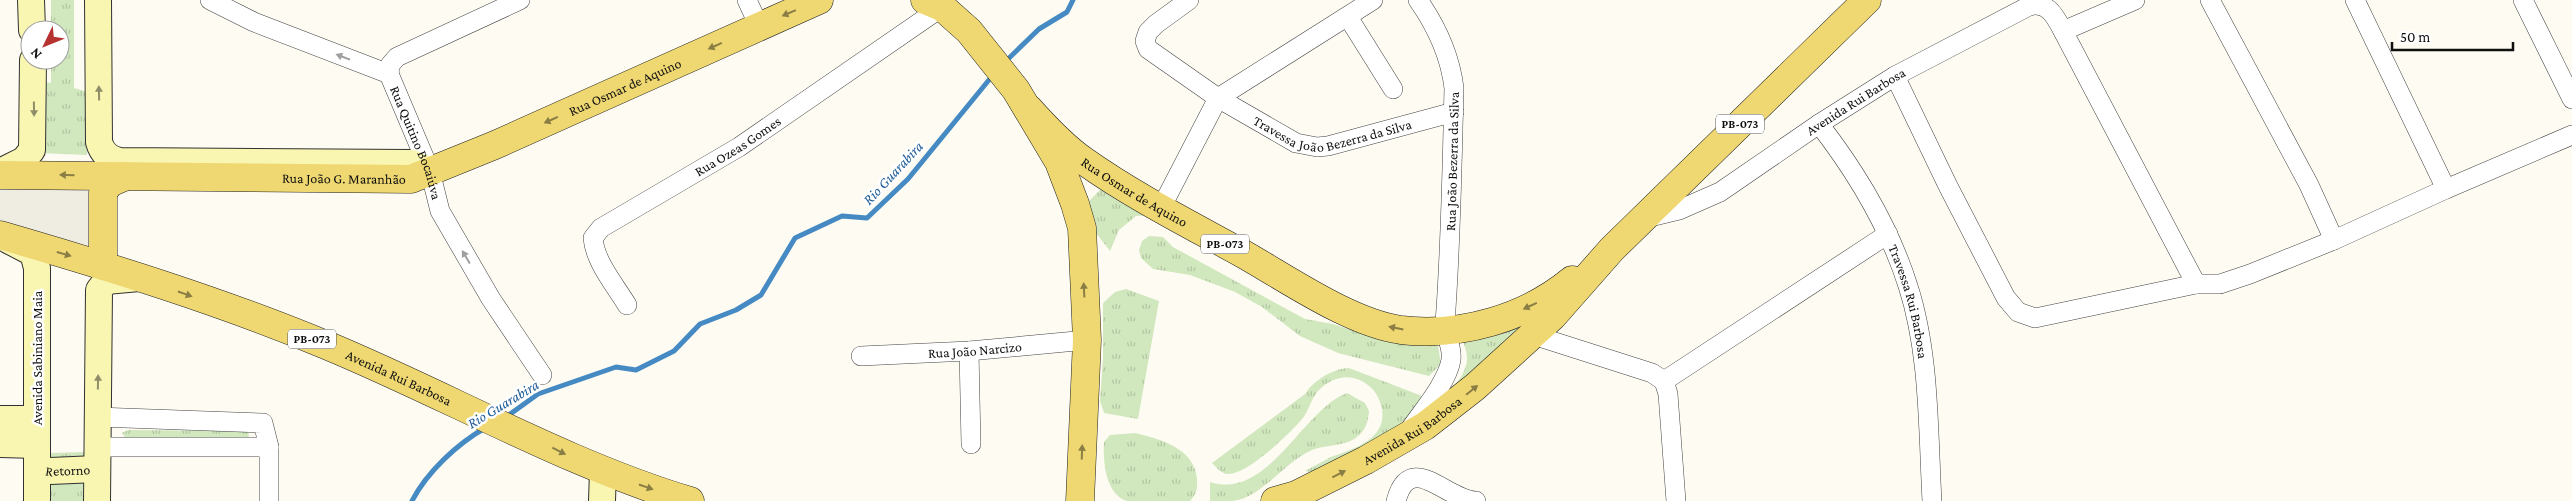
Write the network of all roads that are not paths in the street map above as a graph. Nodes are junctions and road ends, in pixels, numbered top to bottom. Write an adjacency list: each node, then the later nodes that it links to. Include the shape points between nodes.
1 (31, 0): 17 (main road)
2 (98, 0): 30 (main road, Rua João G. Maranhão, one-way to 2, via 412,163 120,160 107,156 100,142)
3 (210, 0): 21 (street, Rua Quitino Bocaiúva, one-way to 3, via 254,22)
4 (520, 0): 21 (street, via 397,57 390,65)
5 (748, 0): 18 (street)
6 (819, 0): 18 (main road, Rua Osmar de Aquino, one-way to 18)
7 (1189, 0): 24 (street, Travessa João Bezerra da Silva, via 1156,24 1145,41 1148,49)
8 (1373, 0): 16 (street)
9 (1418, 0): 27 (street, Rua João Bezerra da Silva, via 1451,62)
10 (1868, 0): 37 (main road, PB-073)
11 (2135, 0): 19 (street)
12 (2210, 0): 40 (street, via 2304,176)
13 (2355, 0): 34 (street)
14 (2523, 0): 25 (street)
15 (934, 3): 26 (main road, Rua Osmar de Aquino / PB-073, via 990,55); 45 (street, Rua Ozeas Gomes, via 739,147 600,228 593,238 594,246)
16 (1348, 17): 23 (street); 24 (street)
17 (32, 20)
18 (759, 26): 30 (main road, Rua Osmar de Aquino, one-way to 30)
19 (2063, 31): 22 (street, Avenida Rui Barbosa, via 2051,11 2036,4); 44 (street)
20 (32, 70): 31 (main road, one-way to 31, via 32,150 24,160)
21 (389, 74): 30 (street, Rua Quitino Bocaiúva)
22 (1895, 76): 28 (street, Avenida Rui Barbosa); 44 (street, via 1992,272 2018,312 2035,318)
23 (1393, 89)
24 (1218, 98): 27 (street, Travessa João Bezerra da Silva, via 1296,143 1317,148); 36 (street)
25 (2572, 99)
26 (1023, 100): 32 (main road, Rua Osmar de Aquino / PB-073, via 1067,147); 35 (main road, Rua Osmar de Aquino, via 1059,162)
27 (1454, 112): 46 (street, Rua João Bezerra da Silva)
28 (1818, 124): 37 (street, Avenida Rui Barbosa, via 1720,192 1679,210); 38 (street, Travessa Rui Barbosa, via 1860,182)
29 (2572, 136): 34 (street)
30 (430, 172): 33 (main road, Rua João G. Maranhão, via 411,179); 51 (street, Rua Quitino Bocaiúva, one-way to 30, via 491,299 440,211)
31 (0, 173): 33 (main road, Rua João G. Maranhão, one-way to 31)
32 (1104, 174): 35 (main road); 36 (main road, Rua Osmar de Aquino / PB-073)
33 (126, 176): 42 (main road, via 110,183 103,192)
34 (2446, 189): 40 (street)
35 (1072, 196): 48 (main road, Rua Osmar de Aquino, one-way to 35, via 1082,228)
36 (1161, 208): 46 (main road, Rua Osmar de Aquino / PB-073, one-way to 36, via 1401,330 1372,322 1324,300)
37 (1643, 218): 41 (main road, PB-073)
38 (1888, 234): 52 (street); 73 (street, Travessa Rui Barbosa, via 1909,287 1921,349)
39 (0, 236): 42 (main road, PB-073, one-way to 42); 55 (main road, Avenida Sabiniano Maia, via 33,253 37,268)
40 (2334, 240): 44 (street, via 2220,284)
41 (1612, 248): 46 (main road, PB-073, one-way to 46, via 1561,289 1532,306 1490,322); 47 (main road, PB-073)
42 (104, 266): 43 (main road, Avenida Rui Barbosa / PB-073)
43 (139, 278): 53 (main road, one-way to 43, via 99,290 106,282); 62 (main road, Avenida Rui Barbosa / PB-073, one-way to 62, via 261,319 326,345)
44 (2196, 284)
45 (627, 305)
46 (1445, 330): 56 (street, Rua João Bezerra da Silva, via 1451,361 1439,386)
47 (1533, 335): 52 (street, via 1652,373); 56 (main road, Avenida Rui Barbosa / PB-073, one-way to 47, via 1425,426 1475,387)
48 (1087, 340): 49 (street, Rua João Narcizo); 69 (main road, Rua Osmar de Aquino, one-way to 48)
49 (969, 351): 50 (street, Rua João Narcizo); 58 (street)
50 (861, 356)
51 (542, 375)
52 (1664, 381): 72 (street, via 1668,394)
53 (97, 417): 59 (street, via 262,422); 61 (main road)
54 (0, 419): 55 (main road)
55 (36, 419): 60 (main road, Avenida Sabiniano Maia)
56 (1404, 438): 63 (main road, Avenida Rui Barbosa / PB-073, one-way to 56)
57 (0, 444): 60 (main road, Retorno)
58 (971, 444)
59 (269, 447): 61 (street); 66 (street)
60 (37, 457): 61 (main road, Retorno, via 67,471); 64 (main road, Avenida Sabiniano Maia)
61 (97, 458): 65 (main road)
62 (603, 471): 67 (main road); 68 (main road, Avenida Rui Barbosa / PB-073, one-way to 68)
63 (1289, 499)
64 (37, 501)
65 (97, 501)
66 (269, 501)
67 (602, 501)
68 (690, 501)
69 (1080, 501)
70 (1396, 501): 71 (street, via 1403,483 1419,477 1428,478 1456,497)
71 (1476, 501)
72 (1676, 501)
73 (1932, 501)

